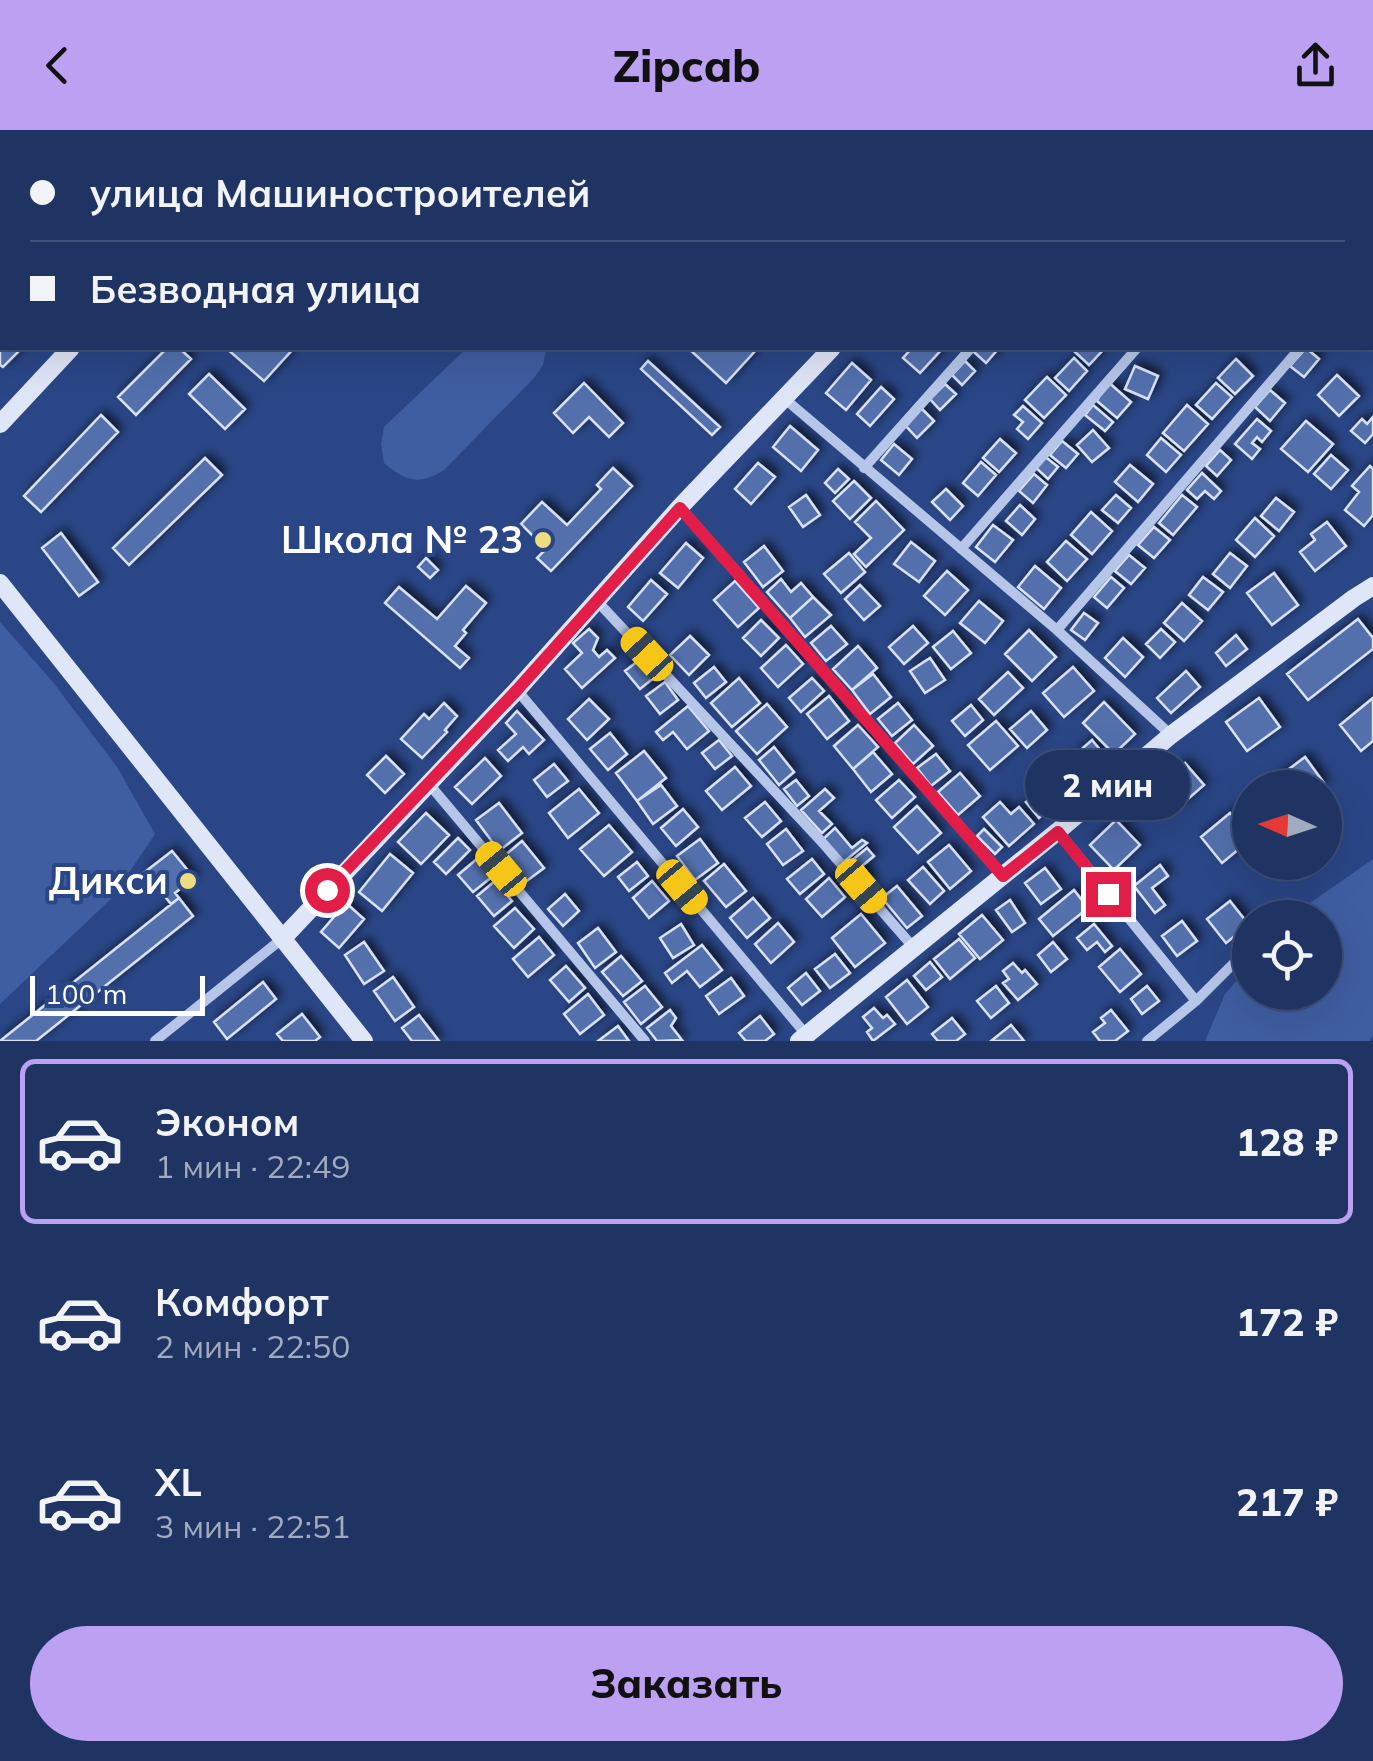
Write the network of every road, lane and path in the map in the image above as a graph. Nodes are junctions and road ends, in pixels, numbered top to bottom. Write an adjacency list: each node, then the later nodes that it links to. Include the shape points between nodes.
1 (68, 350): 7 (main road)
2 (830, 350): 6 (main road)
3 (969, 350): 8 (street)
4 (1135, 350): 10 (street)
5 (1298, 350): 14 (street)
6 (784, 398): 8 (street); 9 (main road)
7 (0, 424)
8 (864, 468): 10 (street)
9 (680, 508): 13 (main road); 19 (street)
10 (961, 549): 14 (street)
11 (0, 583): 20 (main road)
12 (1373, 586): 16 (main road)
13 (598, 601): 15 (main road); 21 (street)
14 (1057, 630): 16 (street)
15 (517, 690): 17 (main road); 24 (street)
16 (1171, 735): 18 (main road)
17 (429, 784): 20 (main road); 27 (street)
18 (1058, 832): 19 (main road); 23 (street)
19 (1003, 876): 21 (main road)
20 (284, 938): 25 (street); 26 (main road)
21 (914, 948): 24 (main road)
22 (1232, 965): 23 (street)
23 (1196, 1001): 28 (street)
24 (806, 1039)
25 (155, 1041)
26 (364, 1041)
27 (645, 1041)
28 (1147, 1041)

